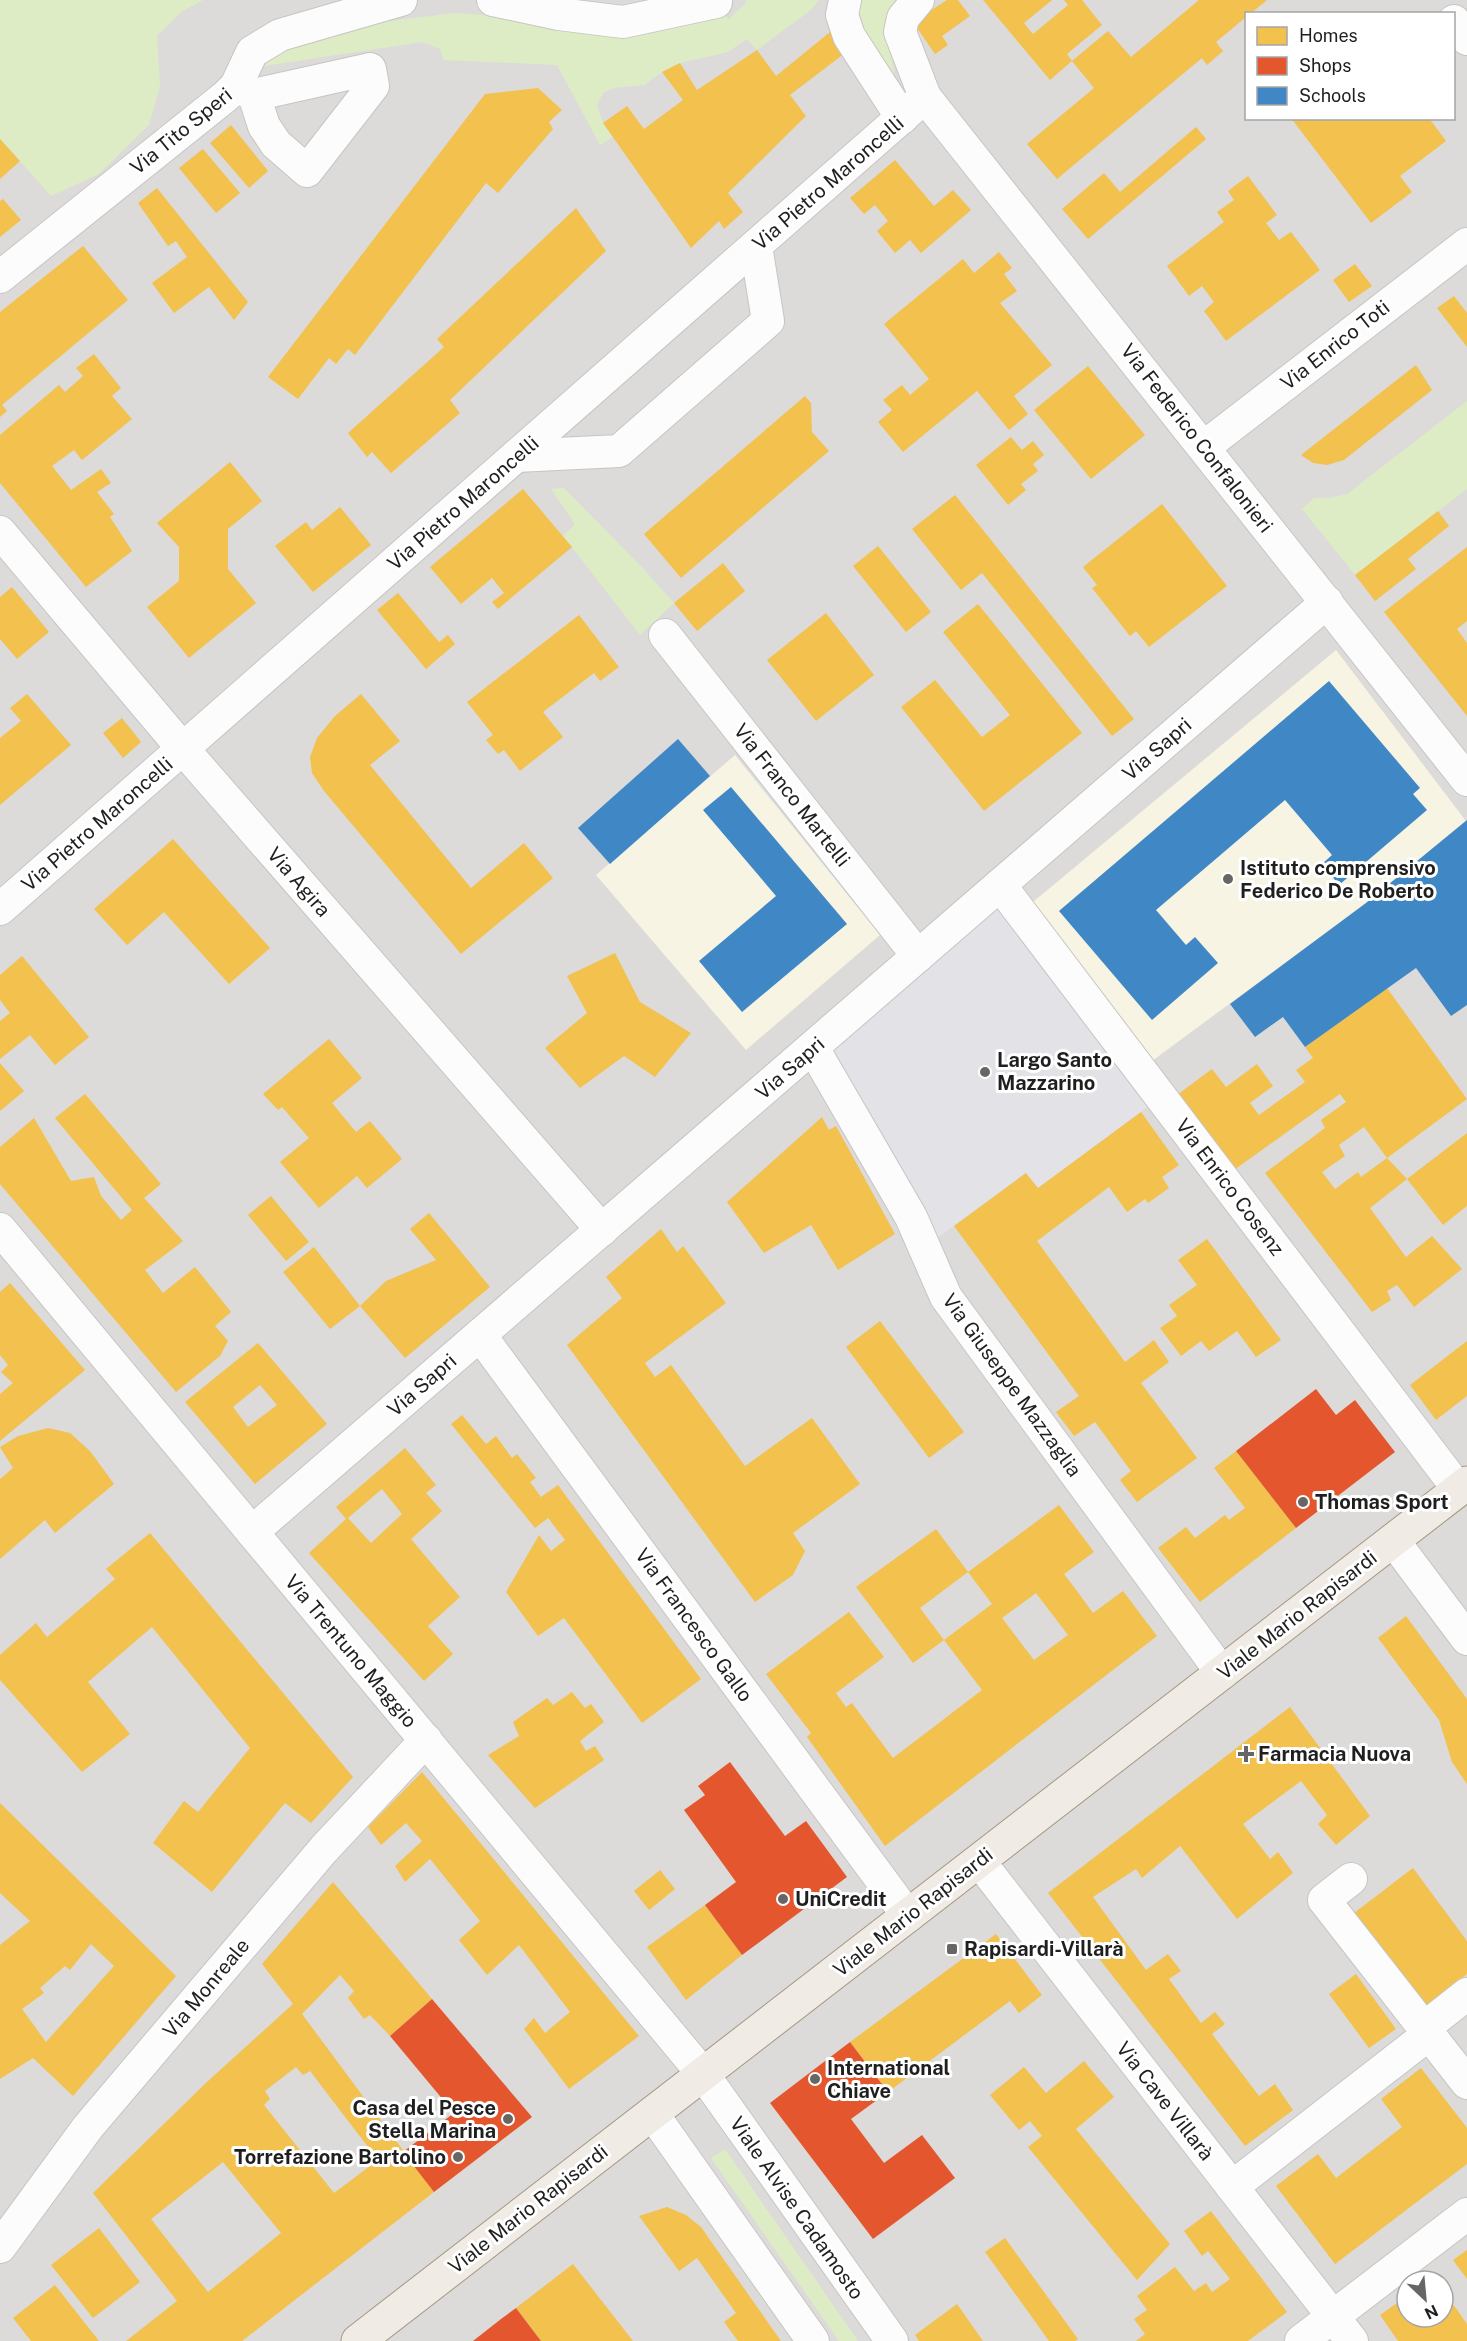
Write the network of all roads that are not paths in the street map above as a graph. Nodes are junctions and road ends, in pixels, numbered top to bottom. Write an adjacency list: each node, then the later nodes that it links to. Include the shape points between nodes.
1 (401, 0): 12 (street, Via Tito Speri, via 280,35 252,52 245,91)
2 (493, 0): 5 (street, via 623,22)
3 (845, 0): 9 (street, via 842,15 849,36)
4 (918, 0): 8 (street, via 903,18 900,32)
5 (716, 2)
6 (1455, 22): 7 (street)
7 (1467, 39)
8 (925, 97): 9 (street, Via Pietro Maroncelli); 13 (street, Via Federico Confalonieri)
9 (902, 118): 11 (street, Via Pietro Maroncelli)
10 (1467, 244): 13 (street, Via Enrico Toti)
11 (756, 246): 14 (street, Via Pietro Maroncelli); 14 (street, via 768,321 619,452)
12 (0, 277)
13 (1204, 447): 16 (street, Via Federico Confalonieri)
14 (516, 456): 18 (street, Via Pietro Maroncelli)
15 (0, 532): 18 (street, Via Agira)
16 (1327, 602): 19 (street, Via Federico Confalonieri); 20 (street, Via Sapri)
17 (665, 635): 22 (street, Via Franco Martelli)
18 (183, 749): 21 (street, Via Pietro Maroncelli); 25 (street, Via Agira)
19 (1466, 776)
20 (1000, 885): 22 (street, Via Sapri); 27 (street, Via Enrico Cosenz)
21 (0, 909)
22 (918, 956): 23 (street, Via Sapri)
23 (813, 1048): 25 (street, Via Sapri); 31 (street, Via Giuseppe Mazzaglia, via 910,1217 946,1297)
24 (0, 1229): 28 (street, Via Trentuno Maggio)
25 (602, 1230): 26 (street, Via Sapri)
26 (480, 1335): 28 (street, Via Sapri); 35 (street, Via Francesco Gallo)
27 (1463, 1486): 29 (main road, Viale Mario Rapisardi)
28 (252, 1532): 32 (street, Via Trentuno Maggio)
29 (1393, 1540): 30 (street); 31 (main road, Viale Mario Rapisardi)
30 (1467, 1640)
31 (1222, 1673): 33 (main road, Viale Mario Rapisardi)
32 (426, 1740): 38 (street, Via Trentuno Maggio); 43 (street, Via Monreale, via 324,1849 88,2127)
33 (979, 1861): 35 (main road, Viale Mario Rapisardi); 41 (street, Via Cave Villarà)
34 (1351, 1879): 37 (street, via 1324,1900)
35 (908, 1916): 38 (main road, Viale Mario Rapisardi)
36 (1467, 1994): 37 (street)
37 (1426, 2031): 39 (street); 41 (street)
38 (703, 2074): 40 (main road, Viale Mario Rapisardi); 47 (street, Viale Alvise Cadamosto)
39 (1467, 2083)
40 (652, 2113): 45 (main road, Viale Mario Rapisardi); 46 (street)
41 (1232, 2187): 44 (street, Via Cave Villarà)
42 (1467, 2214): 44 (street)
43 (0, 2247)
44 (1333, 2317): 48 (street); 49 (street, Via Cave Villarà)
45 (358, 2341)
46 (813, 2341)
47 (892, 2341)
48 (1301, 2341)
49 (1352, 2341)

